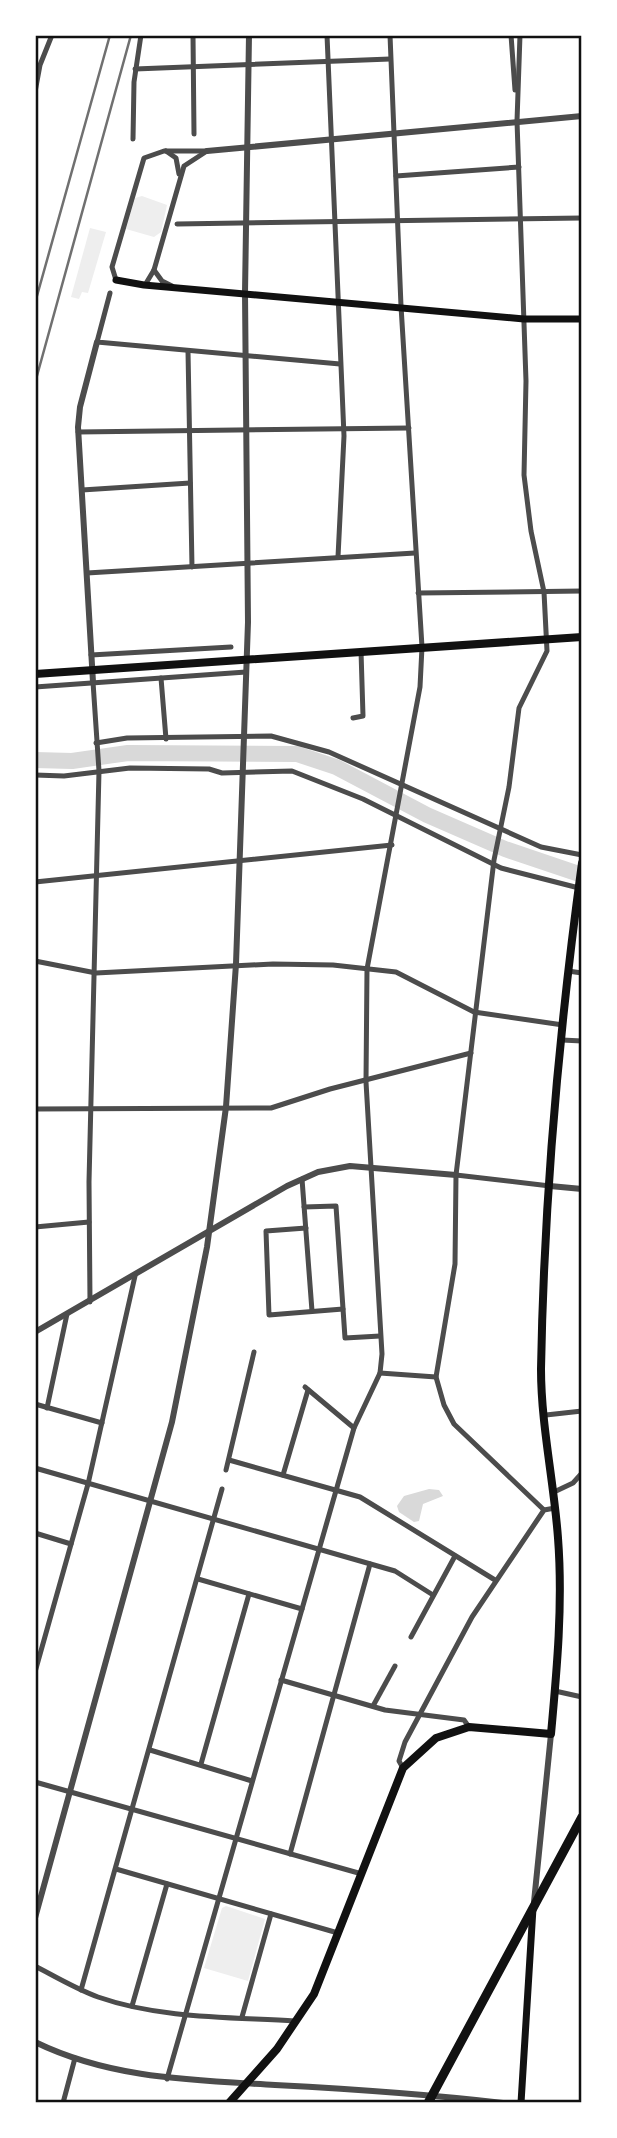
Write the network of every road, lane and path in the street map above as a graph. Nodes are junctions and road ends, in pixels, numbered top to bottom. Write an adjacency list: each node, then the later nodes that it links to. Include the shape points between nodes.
1 (51, 35): 11 (street)
2 (141, 35): 14 (street)
3 (193, 35): 13 (street)
4 (249, 35): 12 (street)
5 (327, 35): 10 (street)
6 (390, 35): 9 (street)
7 (510, 35): 17 (street)
8 (520, 35): 17 (street)
9 (390, 59): 10 (street); 18 (street)
10 (329, 62): 12 (street); 21 (street)
11 (37, 64): 15 (street)
12 (249, 65): 13 (street); 22 (street)
13 (193, 67): 14 (street); 19 (street)
14 (135, 69): 20 (street)
15 (35, 92)
16 (582, 116): 17 (street)
17 (517, 121): 18 (street); 25 (street)
18 (394, 133): 21 (street); 26 (street)
19 (194, 134)
20 (133, 139)
21 (331, 139): 22 (street); 32 (street)
22 (249, 147): 24 (street); 31 (street)
23 (164, 150): 24 (street); 27 (street, via 176,158); 35 (street, via 141,162 112,267)
24 (208, 151): 27 (street, via 186,163)
25 (519, 167): 26 (street); 29 (street)
26 (396, 176): 30 (street)
27 (179, 177): 34 (street)
28 (582, 218): 29 (street)
29 (521, 220): 30 (street); 42 (street)
30 (398, 222): 32 (street); 41 (street)
31 (247, 223): 32 (street); 33 (street); 39 (street)
32 (334, 224): 40 (street)
33 (177, 225)
34 (154, 270): 36 (street); 37 (street)
35 (116, 280): 36 (main road)
36 (144, 285): 37 (main road)
37 (175, 288): 39 (main road)
38 (110, 293): 44 (street)
39 (245, 293): 40 (main road); 46 (street)
40 (337, 301): 41 (main road); 47 (street)
41 (401, 306): 42 (main road); 48 (street)
42 (524, 319): 43 (main road); 61 (street, via 524,475)
43 (582, 319)
44 (97, 342): 45 (street); 52 (street)
45 (188, 351): 46 (street); 49 (street)
46 (245, 356): 47 (street); 50 (street)
47 (340, 363): 51 (street)
48 (409, 428): 51 (street); 55 (street)
49 (189, 430): 50 (street); 52 (street); 53 (street)
50 (247, 430): 51 (street); 57 (street)
51 (343, 430): 56 (street)
52 (78, 432): 54 (street)
53 (190, 483): 54 (street); 58 (street)
54 (82, 490): 59 (street)
55 (415, 554): 56 (street); 62 (street)
56 (338, 557): 57 (street)
57 (249, 564): 58 (street); 69 (street)
58 (192, 567): 59 (street)
59 (87, 573): 68 (street)
60 (582, 591): 61 (street)
61 (544, 592): 62 (street); 64 (street)
62 (418, 593): 66 (street)
63 (582, 637): 64 (main road)
64 (546, 639): 66 (main road); 84 (street, via 545,659 519,708)
65 (230, 647): 68 (street)
66 (422, 647): 67 (main road); 82 (street, via 420,688)
67 (361, 651): 69 (main road); 75 (street, via 363,716)
68 (91, 655): 73 (street)
69 (247, 660): 70 (street); 71 (main road)
70 (246, 672): 72 (street); 76 (street)
71 (35, 674)
72 (161, 678): 73 (street); 77 (street)
73 (93, 682): 74 (street); 78 (street)
74 (35, 687)
75 (352, 718)
76 (245, 736): 77 (street); 80 (street); 82 (street, via 271,736 311,746)
77 (166, 739): 78 (street, via 127,738)
78 (97, 745): 79 (street)
79 (99, 770): 80 (street); 81 (street); 90 (street)
80 (244, 771): 83 (street, via 313,777); 87 (street)
81 (35, 775)
82 (402, 784): 83 (street); 84 (street)
83 (397, 815): 85 (street); 88 (street)
84 (500, 829): 86 (street, via 541,847); 88 (street)
85 (391, 845): 87 (street); 95 (street)
86 (582, 855)
87 (241, 861): 90 (street); 94 (street)
88 (494, 861): 92 (street, via 530,877); 99 (street)
89 (582, 863): 92 (main road)
90 (98, 876): 91 (street); 97 (street)
91 (35, 882)
92 (580, 887): 96 (main road)
93 (35, 961): 97 (street)
94 (236, 964): 95 (street); 97 (street); 105 (street)
95 (367, 969): 99 (street, via 396,972); 104 (street)
96 (568, 971): 98 (street); 100 (main road)
97 (96, 973): 106 (street)
98 (582, 973)
99 (474, 1012): 100 (street); 103 (street)
100 (563, 1024): 101 (main road)
101 (562, 1040): 102 (street); 111 (main road)
102 (582, 1041)
103 (471, 1053): 104 (street); 109 (street)
104 (366, 1082): 105 (street, via 271,1108); 108 (street)
105 (226, 1107): 106 (street); 117 (street)
106 (92, 1108): 107 (street); 114 (street)
107 (35, 1109)
108 (372, 1167): 109 (street); 110 (street, via 334,1168); 124 (street)
109 (456, 1175): 111 (street); 127 (street, via 455,1264)
110 (302, 1179): 113 (street); 117 (street)
111 (550, 1186): 112 (street); 131 (main road, via 541,1372)
112 (582, 1189)
113 (304, 1207): 116 (street); 120 (street, via 336,1206)
114 (89, 1222): 115 (street); 119 (street)
115 (35, 1227)
116 (306, 1228): 121 (street); 121 (street, via 265,1231 269,1314)
117 (209, 1234): 118 (street); 143 (street, via 190,1342)
118 (135, 1276): 119 (street); 132 (street)
119 (90, 1302): 122 (street)
120 (343, 1308): 121 (street); 124 (street, via 345,1338)
121 (312, 1311)
122 (67, 1314): 123 (street); 129 (street)
123 (35, 1332)
124 (380, 1336): 126 (street)
125 (254, 1352): 134 (street)
126 (380, 1373): 127 (street); 133 (street)
127 (436, 1377): 145 (street, via 454,1423)
128 (35, 1404): 129 (street)
129 (47, 1408): 132 (street)
130 (582, 1411): 131 (street)
131 (545, 1415): 142 (main road)
132 (102, 1423): 139 (street)
133 (354, 1428): 138 (street, via 307,1388); 141 (street)
134 (229, 1460): 136 (street); 138 (street)
135 (35, 1468): 139 (street)
136 (226, 1470)
137 (582, 1473): 142 (street)
138 (283, 1475): 141 (street)
139 (89, 1484): 143 (street); 148 (street)
140 (222, 1489): 146 (street)
141 (336, 1490): 149 (street); 150 (street, via 360,1497)
142 (554, 1492): 144 (main road)
143 (152, 1502): 146 (street); 174 (street)
144 (555, 1508): 145 (street); 162 (main road, via 560,1617)
145 (544, 1510): 153 (street)
146 (215, 1521): 149 (street); 152 (street)
147 (35, 1533): 148 (street)
148 (71, 1544): 158 (street)
149 (319, 1549): 151 (street); 156 (street)
150 (455, 1556): 153 (street); 155 (street)
151 (370, 1564): 155 (street, via 395,1571); 163 (street)
152 (198, 1579): 154 (street); 169 (street)
153 (495, 1580): 166 (street)
154 (249, 1594): 156 (street); 170 (street)
155 (433, 1595): 157 (street)
156 (302, 1609): 161 (street)
157 (411, 1637)
158 (37, 1660): 160 (street)
159 (394, 1665): 165 (street)
160 (35, 1672)
161 (281, 1680): 163 (street); 172 (street)
162 (555, 1691): 164 (street); 168 (main road)
163 (333, 1695): 165 (street); 178 (street)
164 (582, 1697)
165 (373, 1706): 166 (street)
166 (420, 1713): 167 (street, via 464,1720); 171 (street, via 399,1761)
167 (469, 1727): 168 (main road); 171 (main road, via 436,1738)
168 (551, 1734): 183 (street)
169 (150, 1750): 170 (street); 175 (street)
170 (201, 1764): 172 (street)
171 (403, 1768): 180 (main road)
172 (252, 1781): 177 (street)
173 (35, 1782): 174 (street)
174 (70, 1792): 175 (street); 185 (street)
175 (133, 1810): 177 (street); 179 (street)
176 (582, 1817): 183 (highway)
177 (236, 1839): 178 (street); 182 (street)
178 (290, 1854): 180 (street)
179 (116, 1869): 181 (street); 188 (street)
180 (362, 1874): 186 (main road)
181 (167, 1884): 182 (street); 189 (street)
182 (218, 1899): 184 (street); 190 (street)
183 (534, 1905): 197 (highway); 201 (main road)
184 (271, 1914): 186 (street); 191 (street)
185 (35, 1918)
186 (340, 1933): 192 (main road)
187 (35, 1966): 188 (street)
188 (81, 1990): 189 (street)
189 (132, 2006): 190 (street)
190 (185, 2014): 191 (street); 195 (street)
191 (242, 2017): 192 (street)
192 (298, 2022): 196 (main road)
193 (35, 2042): 194 (street)
194 (75, 2058): 195 (street); 198 (street)
195 (166, 2079): 196 (street)
196 (247, 2083): 197 (street); 199 (main road)
197 (430, 2099): 200 (street)
198 (63, 2103)
199 (229, 2103)
200 (503, 2103)
201 (521, 2103)

